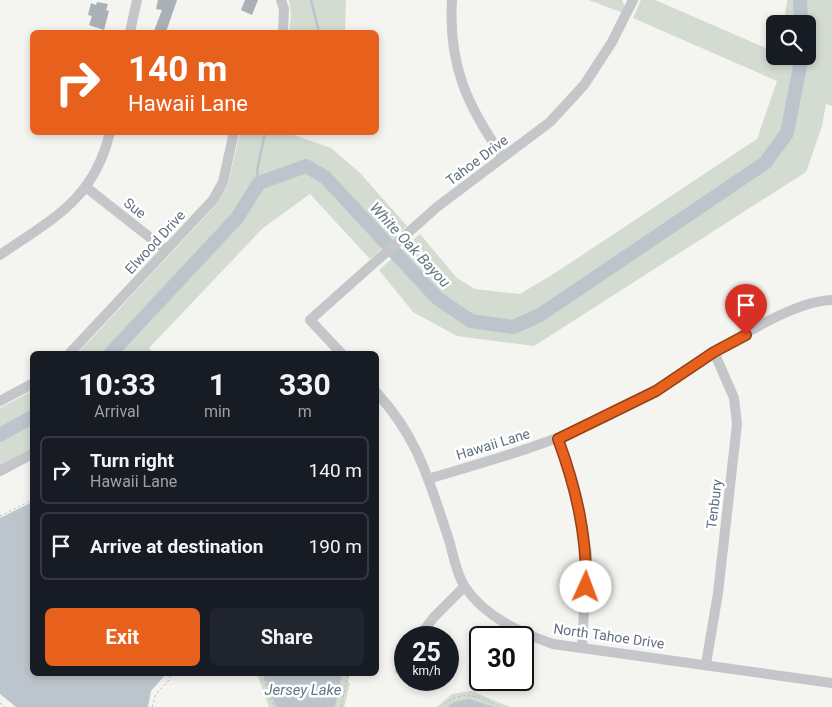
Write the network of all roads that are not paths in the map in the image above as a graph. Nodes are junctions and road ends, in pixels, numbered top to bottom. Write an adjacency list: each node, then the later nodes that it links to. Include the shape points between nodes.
1 (137, 0): 5 (street)
2 (281, 0): 6 (street)
3 (452, 0): 9 (street, via 450,26 456,70 469,104)
4 (633, 0): 9 (street, Tahoe Drive, via 612,42 584,85 550,122)
5 (130, 30)
6 (283, 30)
7 (109, 135): 10 (street)
8 (233, 135): 11 (street, Elwood Drive, via 223,182 213,200)
9 (503, 157): 15 (street, Tahoe Drive, via 407,232 310,320)
10 (87, 188): 11 (street, Sue); 12 (street, via 63,211)
11 (166, 250): 14 (street, Elwood Drive)
12 (0, 255)
13 (832, 300): 16 (street, Hawaii Lane, via 794,309)
14 (71, 351)
15 (339, 351)
16 (714, 352): 20 (street, Hawaii Lane, via 656,391); 27 (street, Tenbury, via 734,398 737,424 718,593)
17 (30, 385): 19 (street)
18 (379, 395): 23 (street, North Tahoe Drive, via 409,435)
19 (0, 401)
20 (558, 439): 23 (street, Hawaii Lane); 26 (street, via 579,506 586,554)
21 (30, 455): 22 (street)
22 (0, 471)
23 (428, 479): 24 (street, North Tahoe Drive)
24 (464, 587): 25 (street); 26 (street, North Tahoe Drive, via 498,619 528,635 553,644)
25 (427, 626)
26 (582, 648): 27 (street, North Tahoe Drive)
27 (706, 664): 28 (street, North Tahoe Drive)
28 (832, 682)

